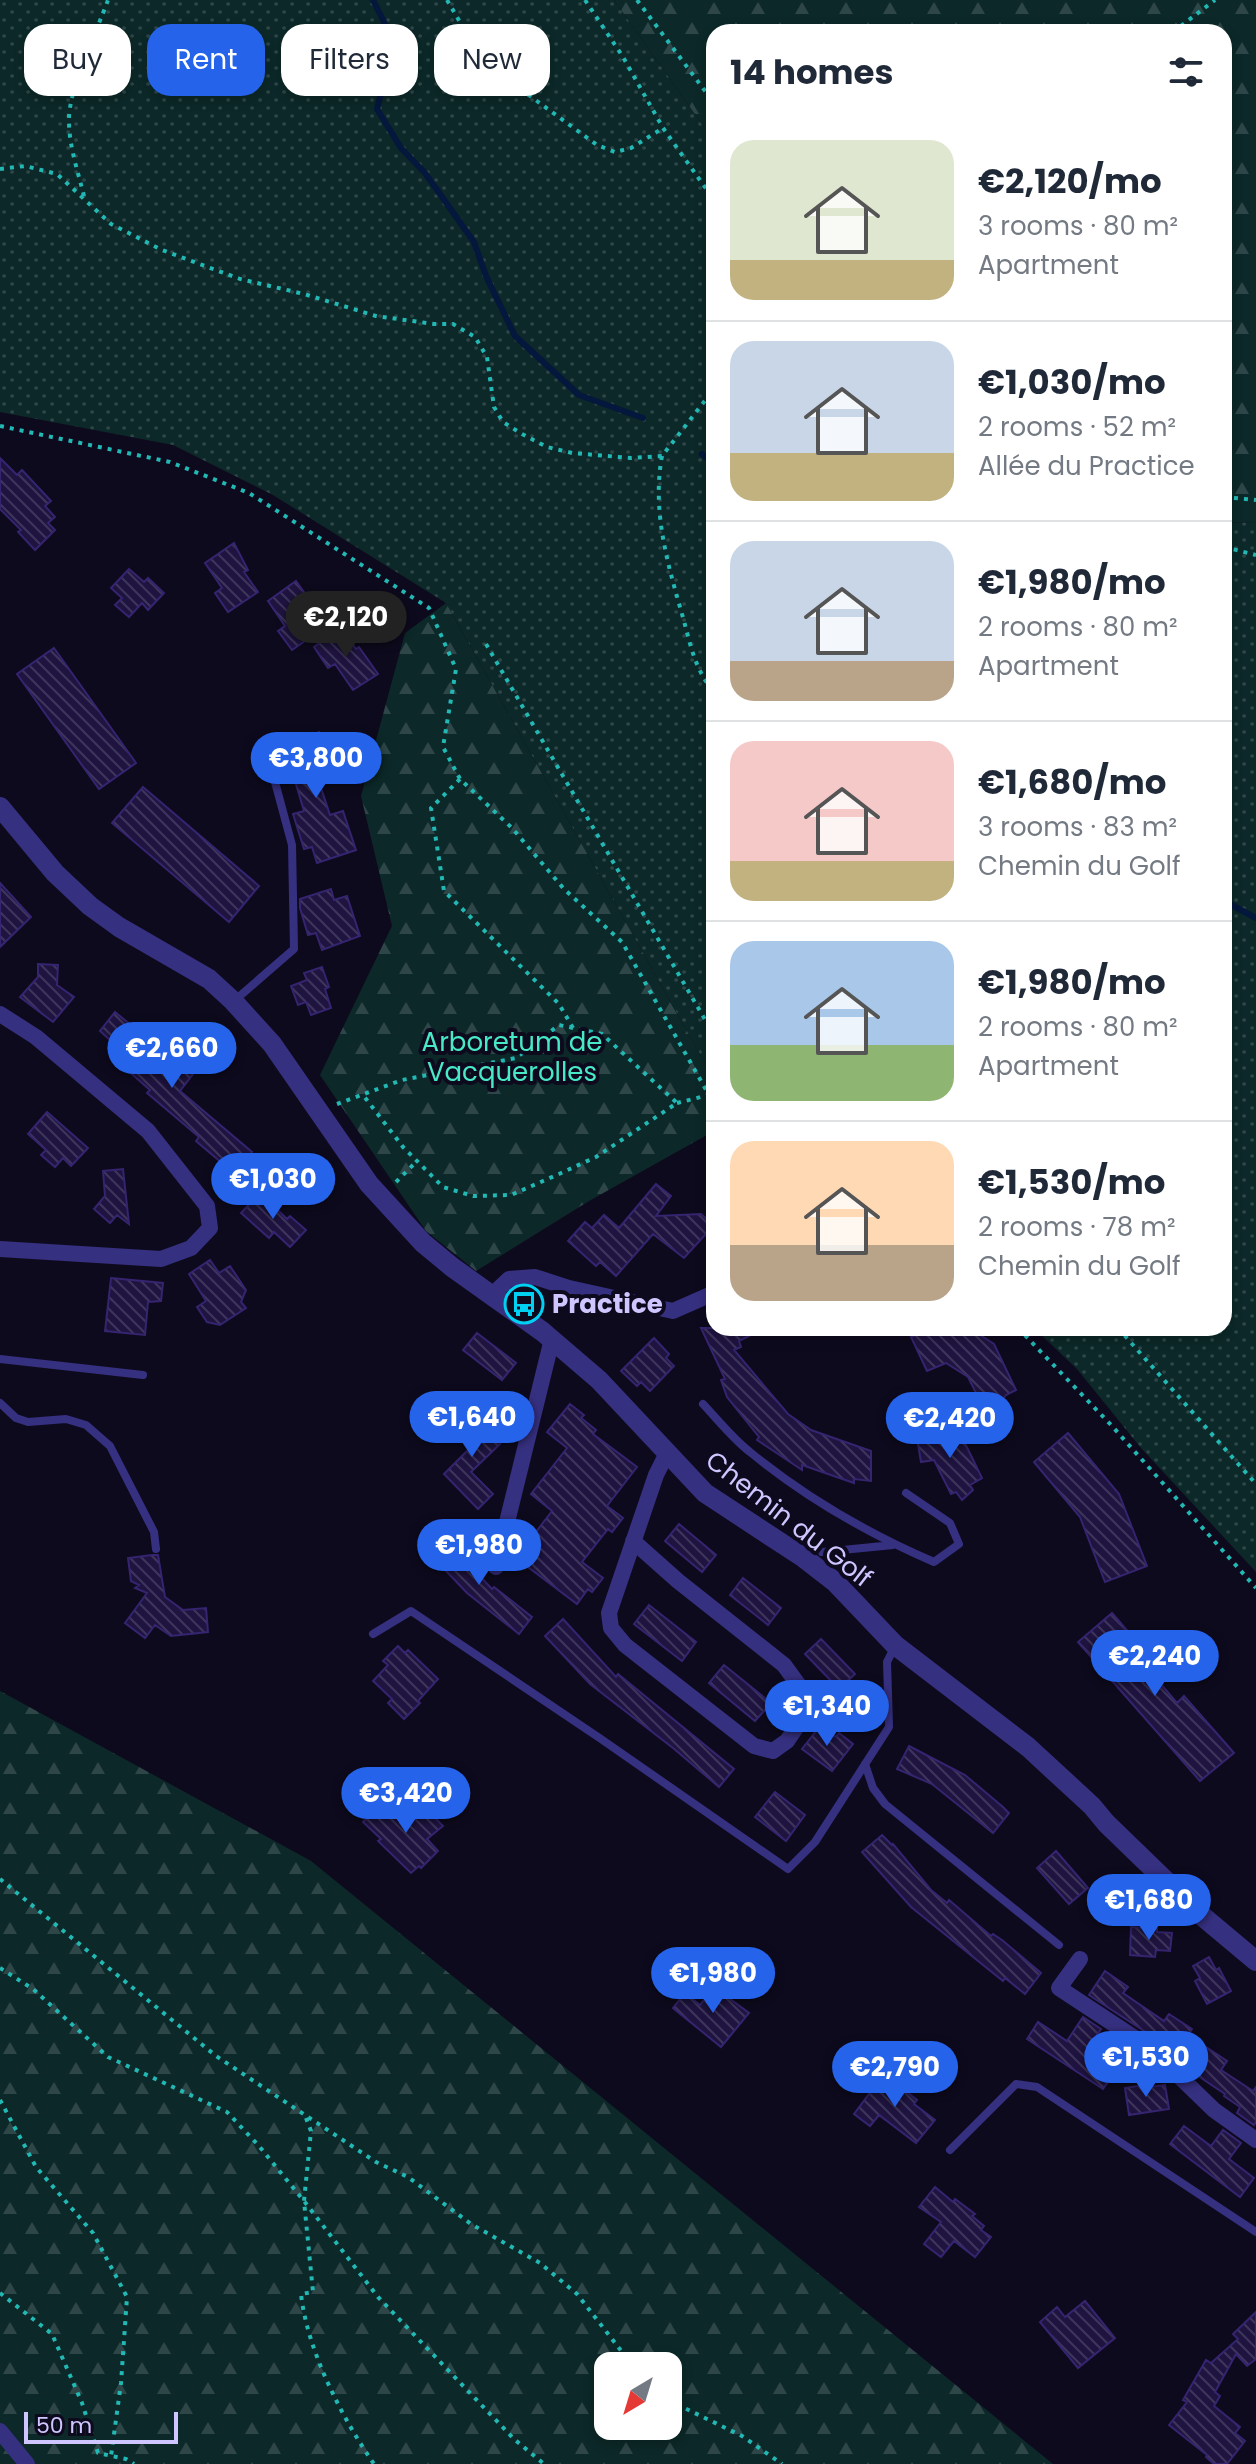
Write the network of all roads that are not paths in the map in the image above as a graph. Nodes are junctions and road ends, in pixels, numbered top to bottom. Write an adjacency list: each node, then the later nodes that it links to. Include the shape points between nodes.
1 (268, 740): 3 (lane, via 292,845 294,949)
2 (0, 807): 3 (street, Chemin du Golf, via 90,906 209,979)
3 (233, 1001): 6 (street, Chemin du Golf, via 272,1044 369,1184 409,1230)
4 (0, 1014): 5 (street, via 36,1037 148,1131 207,1206 210,1228 191,1248 161,1259)
5 (0, 1249)
6 (491, 1296): 7 (street, via 509,1279 535,1277 673,1311); 8 (street, Chemin du Golf)
7 (706, 1297)
8 (552, 1339): 13 (street, Chemin du Golf); 15 (street, via 496,1567)
9 (0, 1359): 10 (lane)
10 (143, 1375)
11 (0, 1403): 18 (lane, via 28,1422 66,1419 86,1425 110,1446 154,1532)
12 (703, 1404): 17 (lane, via 747,1451 807,1495)
13 (667, 1453): 16 (street); 21 (street, Chemin du Golf, via 705,1493 835,1582)
14 (906, 1493): 17 (lane, via 950,1523 959,1544 934,1562)
15 (453, 1528)
16 (633, 1541): 16 (street, via 609,1613 611,1628 625,1645 754,1746 773,1751 787,1741 810,1707 784,1665)
17 (895, 1545): 19 (lane)
18 (156, 1549)
19 (822, 1552)
20 (373, 1634): 22 (lane, via 411,1611 788,1869 815,1842)
21 (895, 1645): 22 (lane, via 887,1662 889,1727); 25 (street, Chemin du Golf, via 1049,1765 1201,1915)
22 (865, 1764): 23 (lane, via 885,1804)
23 (1059, 1945)
24 (1080, 1959): 26 (street, via 1059,1988 1150,2048 1214,2110)
25 (1256, 1961)
26 (1256, 2140)
27 (950, 2150): 28 (lane, via 1016,2084 1037,2087)
28 (1256, 2232)
29 (0, 2431): 30 (street)
30 (27, 2464)

